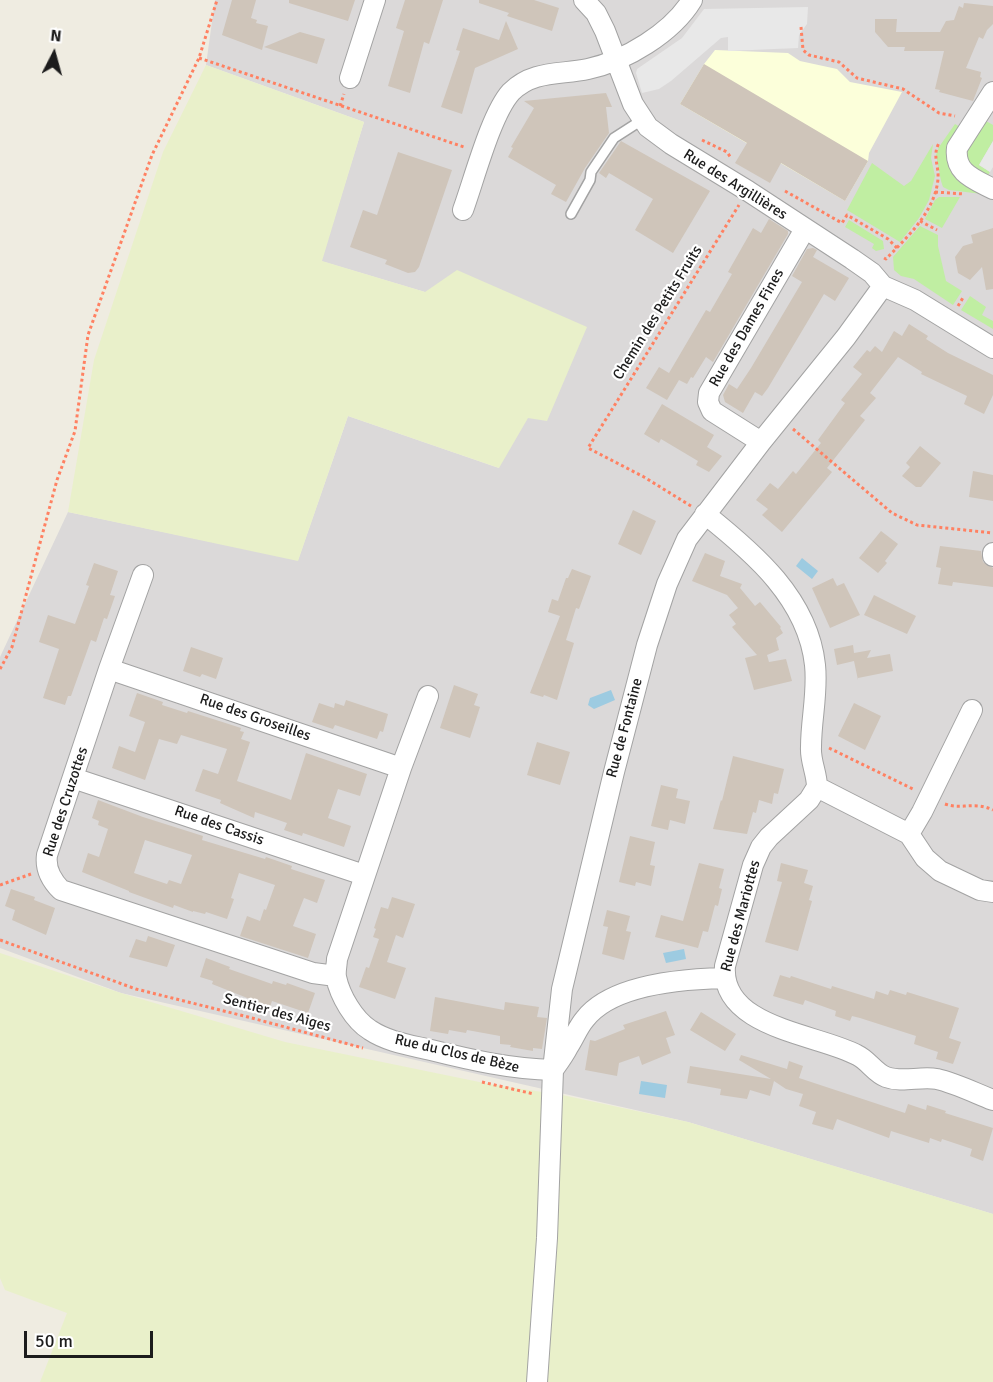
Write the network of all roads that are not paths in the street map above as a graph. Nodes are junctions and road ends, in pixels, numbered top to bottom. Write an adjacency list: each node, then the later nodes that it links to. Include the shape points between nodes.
1 (375, 0): 5 (street)
2 (584, 0): 4 (street, Rue des Argillières, via 596,13)
3 (692, 0): 4 (street, via 664,32)
4 (616, 60): 7 (street, Rue des Argillières); 9 (street, via 583,70 547,73 531,78 512,92 498,111)
5 (350, 78)
6 (993, 92): 8 (street, via 957,148 956,156 963,173)
7 (642, 120): 10 (lane, via 614,138 591,172); 11 (street, Rue des Argillières, via 664,140)
8 (993, 189)
9 (463, 210)
10 (571, 214)
11 (805, 229): 12 (street, Rue des Argillières, via 872,273); 14 (street, Rue des Dames Fines, via 709,393 712,411)
12 (883, 286): 13 (street, Rue des Argillières, via 915,300); 14 (street, Rue de Fontaine)
13 (993, 348)
14 (761, 442): 15 (street, Rue de Fontaine)
15 (705, 514): 22 (street, via 775,578 806,627 815,664 811,747); 28 (street, Rue de Fontaine, via 687,539 667,584 641,666 566,969)
16 (143, 575): 17 (street, Rue des Cruzottes)
17 (109, 669): 20 (street, Rue des Groseilles); 21 (street, Rue des Cruzottes)
18 (428, 696): 20 (street)
19 (972, 711): 23 (street)
20 (400, 768): 24 (street)
21 (74, 778): 24 (street, Rue des Cassis); 26 (street, Rue des Cruzottes, via 47,855 47,871 61,890 313,973)
22 (817, 787): 23 (street); 27 (street, Rue des Mariottes, via 809,801 761,847)
23 (909, 834): 25 (street, via 940,872)
24 (364, 875): 26 (street, via 337,959)
25 (993, 892)
26 (336, 976): 28 (street, Rue du Clos de Bèze, via 359,1021 383,1037 482,1063)
27 (724, 978): 28 (street, via 642,988 599,1005 585,1019); 29 (street, Rue des Mariottes, via 741,1006 768,1024 858,1055 884,1076 898,1080 936,1079)
28 (553, 1070): 30 (street, Rue de Fontaine)
29 (993, 1100)
30 (537, 1382)

